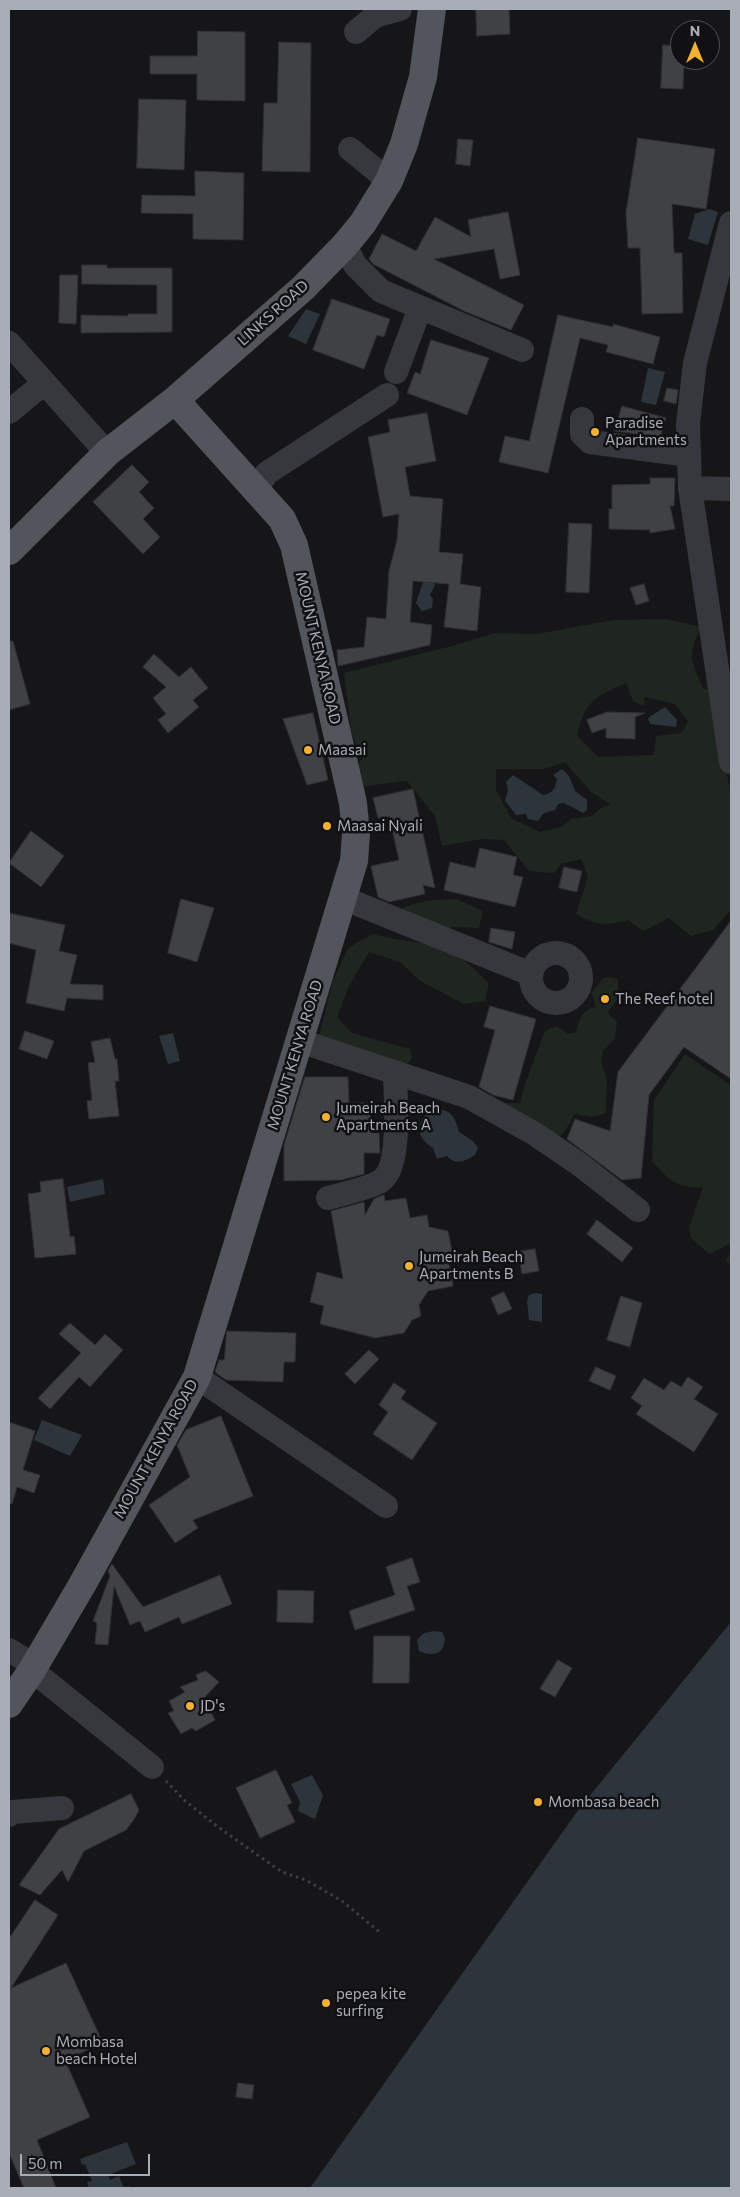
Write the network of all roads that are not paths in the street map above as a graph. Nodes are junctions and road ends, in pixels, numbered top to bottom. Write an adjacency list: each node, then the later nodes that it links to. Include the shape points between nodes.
1 (400, 9): 3 (street, via 375,16)
2 (432, 9): 5 (main road, LINKS ROAD, via 423,77)
3 (356, 32)
4 (350, 149): 5 (street)
5 (390, 181): 7 (main road, LINKS ROAD)
6 (731, 223): 19 (street, via 695,363 688,424)
7 (346, 245): 8 (street, via 355,265 380,291); 15 (main road, LINKS ROAD, via 303,288)
8 (420, 308): 10 (street); 12 (street)
9 (9, 343): 11 (street)
10 (522, 350)
11 (16, 366): 13 (street)
12 (396, 372)
13 (43, 384): 16 (street); 18 (street)
14 (387, 394): 22 (street, via 267,473)
15 (175, 400): 18 (main road, LINKS ROAD); 22 (main road, MOUNT KENYA ROAD)
16 (9, 412)
17 (582, 419): 19 (street, via 582,434 590,442)
18 (107, 453): 23 (main road, LINKS ROAD)
19 (689, 455): 20 (street)
20 (690, 488): 21 (street); 24 (street)
21 (731, 489)
22 (255, 490): 25 (main road, MOUNT KENYA ROAD, via 282,519 294,545 353,803 354,860)
23 (9, 551)
24 (731, 762)
25 (343, 898): 26 (street); 27 (main road, MOUNT KENYA ROAD)
26 (531, 974)
27 (300, 1040): 28 (street); 31 (main road, MOUNT KENYA ROAD)
28 (395, 1072): 29 (street, via 396,1145 389,1172 380,1182); 30 (street, via 469,1097 536,1134)
29 (328, 1198)
30 (638, 1210)
31 (197, 1378): 32 (street); 34 (main road, MOUNT KENYA ROAD)
32 (386, 1506)
33 (9, 1650): 34 (street)
34 (33, 1668): 35 (main road, MOUNT KENYA ROAD); 36 (street)
35 (9, 1704)
36 (152, 1767)
37 (62, 1808): 38 (street, via 12,1812)
38 (9, 1815)

